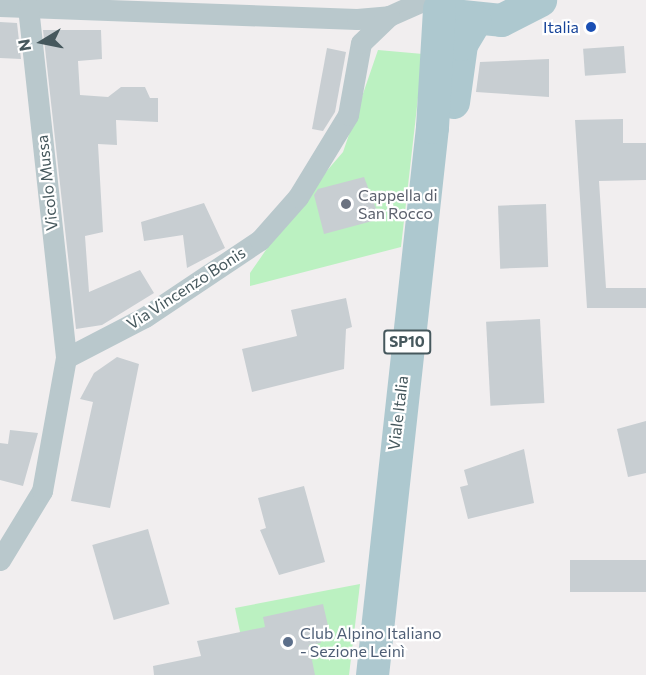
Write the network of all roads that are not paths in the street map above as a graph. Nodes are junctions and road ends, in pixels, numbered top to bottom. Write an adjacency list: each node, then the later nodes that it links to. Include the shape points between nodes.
1 (540, 0): 7 (main road, via 501,20)
2 (431, 3): 6 (street); 7 (main road); 10 (main road, Viale Italia / SP10, via 432,127)
3 (0, 6): 4 (street)
4 (28, 7): 5 (street); 8 (street, Vicolo Mussa)
5 (274, 7): 6 (street, via 317,20)
6 (388, 16): 8 (street, Via Vincenzo Bonis, via 368,30 361,43 348,115 298,197 260,240 146,317)
7 (475, 21): 11 (main road, Viale Italia / SP10, via 462,44 450,118)
8 (66, 358): 9 (street, via 42,491)
9 (0, 560)
10 (372, 675)
11 (377, 675)

